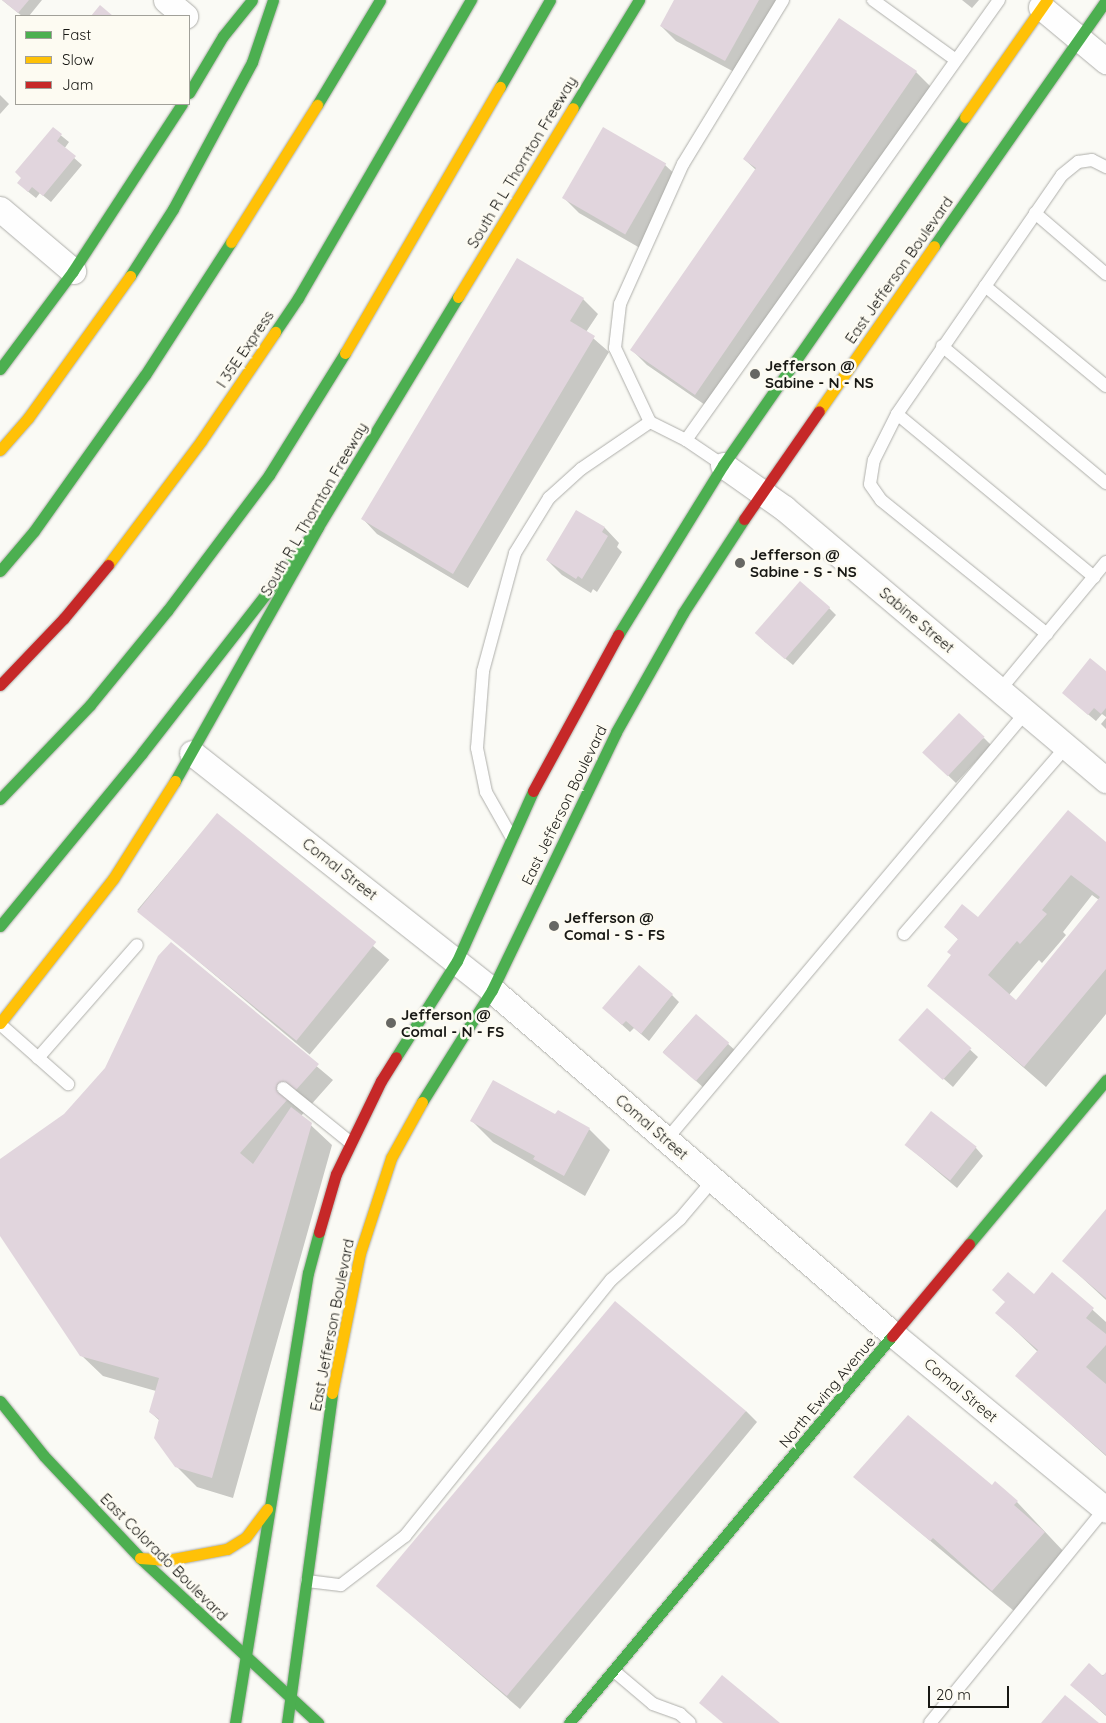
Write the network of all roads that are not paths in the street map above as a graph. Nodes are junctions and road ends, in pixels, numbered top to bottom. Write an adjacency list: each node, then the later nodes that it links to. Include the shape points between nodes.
1 (166, 0): 13 (street)
2 (252, 0): 17 (main road, via 223,36)
3 (274, 0): 31 (main road, via 252,62 173,209 112,304 28,418)
4 (380, 0): 37 (main road, via 288,153 145,376 34,531)
5 (471, 0): 40 (main road, I 35E Express, via 298,298 201,441 117,554 64,618)
6 (550, 0): 46 (main road, via 384,289 269,474 167,611 90,705)
7 (639, 0): 35 (main road, South R L Thornton Freeway)
8 (783, 0): 29 (lane, via 683,164 620,304 615,348)
9 (873, 0): 15 (lane)
10 (999, 0): 15 (lane)
11 (1106, 0): 14 (main road, East Jefferson Boulevard)
12 (1044, 4): 14 (street); 32 (main road, East Jefferson Boulevard)
13 (182, 15)
14 (1078, 38): 16 (street); 34 (main road, East Jefferson Boulevard)
15 (956, 60): 30 (lane)
16 (1106, 61)
17 (190, 91)
18 (181, 105): 22 (main road)
19 (1106, 166): 21 (lane, via 1092,160 1078,162 1062,175)
20 (0, 209): 22 (street)
21 (1035, 213): 23 (lane); 24 (lane)
22 (73, 271): 26 (main road)
23 (1106, 274)
24 (984, 286): 25 (lane); 27 (lane)
25 (942, 346): 28 (lane); 33 (lane)
26 (0, 369)
27 (1106, 386)
28 (897, 414): 38 (lane); 39 (lane, via 874,460 870,484 881,500)
29 (650, 422): 30 (lane); 47 (lane, via 581,469 549,498 515,553 483,671 477,748 486,792)
30 (686, 440): 32 (lane)
31 (0, 450)
32 (723, 465): 34 (street, Sabine Street); 47 (main road, East Jefferson Boulevard, via 598,669)
33 (1106, 483)
34 (762, 492): 41 (street, Sabine Street); 52 (main road, East Jefferson Boulevard, via 683,613 616,732)
35 (318, 527): 44 (main road, South R L Thornton Freeway); 48 (main road, via 142,753)
36 (1106, 562): 38 (lane)
37 (0, 571)
38 (1094, 577): 39 (lane)
39 (1047, 634): 41 (lane)
40 (0, 685)
41 (1000, 690): 42 (street, Sabine Street)
42 (1026, 712): 43 (street, Sabine Street); 58 (lane)
43 (1067, 746): 45 (street, Sabine Street); 49 (lane)
44 (192, 753): 51 (street, Comal Street); 53 (main road, South R L Thornton Freeway, via 113,879)
45 (1106, 780)
46 (0, 799)
47 (512, 838): 51 (main road, East Jefferson Boulevard)
48 (0, 926)
49 (904, 934)
50 (137, 945): 54 (lane)
51 (457, 961): 52 (street, Comal Street); 59 (main road, East Jefferson Boulevard, via 381,1081)
52 (492, 990): 58 (street, Comal Street); 66 (main road, East Jefferson Boulevard, via 391,1158 360,1252 329,1411)
53 (0, 1023): 54 (lane)
54 (38, 1058): 56 (lane)
55 (1106, 1080): 61 (main road, North Ewing Avenue)
56 (68, 1084)
57 (283, 1088): 59 (lane)
58 (667, 1139): 60 (street, Comal Street)
59 (351, 1143): 63 (main road, East Jefferson Boulevard, via 336,1174 308,1273)
60 (713, 1180): 61 (street, Comal Street); 66 (lane, via 680,1219 611,1280 406,1536 341,1585)
61 (894, 1335): 64 (street, Comal Street); 68 (main road, North Ewing Avenue)
62 (0, 1401): 65 (main road, East Colorado Boulevard, via 44,1456)
63 (268, 1507): 65 (main road, via 246,1537 227,1549 168,1560); 67 (main road, East Jefferson Boulevard)
64 (1106, 1509): 75 (lane)
65 (140, 1558): 67 (main road, East Colorado Boulevard)
66 (307, 1581): 69 (main road, East Jefferson Boulevard)
67 (244, 1657): 69 (main road, East Colorado Boulevard); 70 (main road, East Jefferson Boulevard)
68 (614, 1671): 73 (main road, North Ewing Avenue); 74 (lane, via 653,1704 680,1714)
69 (292, 1698): 71 (main road, East Jefferson Boulevard); 72 (main road, East Colorado Boulevard)
70 (235, 1723)
71 (288, 1723)
72 (318, 1723)
73 (569, 1723)
74 (690, 1723)
75 (930, 1723)

